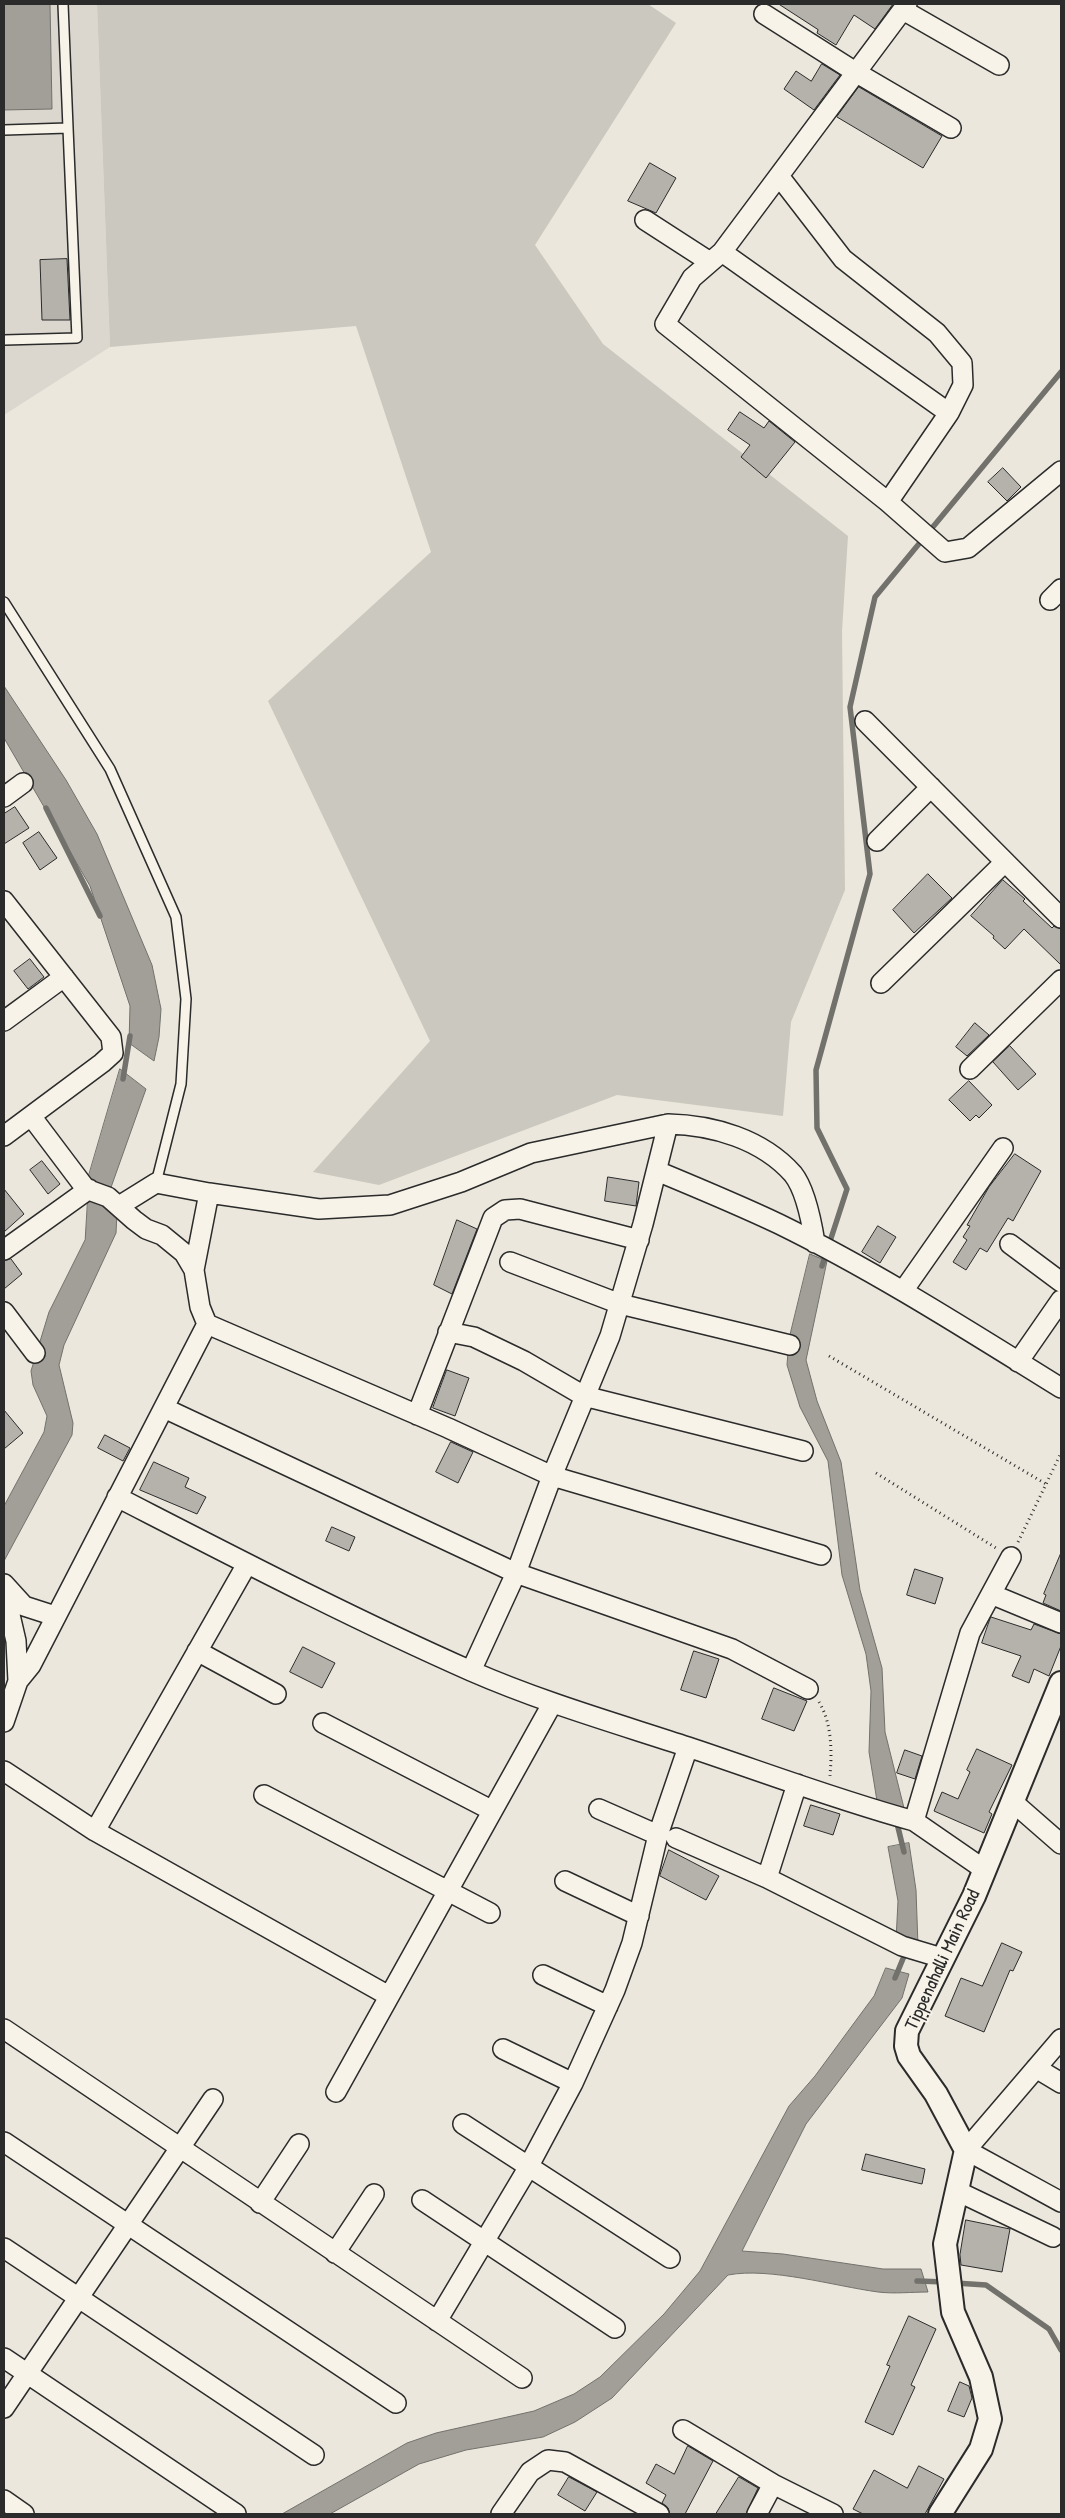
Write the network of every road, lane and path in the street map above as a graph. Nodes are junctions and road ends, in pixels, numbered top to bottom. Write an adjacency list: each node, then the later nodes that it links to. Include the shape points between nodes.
1 (63, 4): 6 (lane)
2 (905, 7): 4 (street); 5 (street)
3 (764, 14): 5 (street)
4 (999, 65)
5 (857, 73): 7 (street); 9 (street)
6 (68, 128): 8 (lane); 12 (lane, via 77,338)
7 (951, 128)
8 (4, 130)
9 (779, 176): 11 (street); 13 (street, via 843,259 938,333 962,363 963,385)
10 (645, 220): 11 (street)
11 (716, 257): 13 (street); 15 (street, via 692,278 665,324)
12 (4, 340)
13 (949, 413): 15 (street)
14 (1061, 471): 15 (street, via 968,548 945,552)
15 (888, 502)
16 (4, 602): 35 (lane, via 110,769 176,916 186,999 181,1084)
17 (865, 721): 19 (street)
18 (23, 783): 20 (street)
19 (931, 787): 21 (street); 22 (street)
20 (4, 797)
21 (877, 841)
22 (1005, 862): 24 (street); 27 (street)
23 (5, 904): 25 (street)
24 (1061, 918)
25 (64, 977): 28 (street); 30 (street, via 111,1037 113,1053)
26 (1061, 980): 29 (street)
27 (880, 982)
28 (4, 1021)
29 (970, 1069)
30 (31, 1116): 32 (street); 37 (street)
31 (668, 1124): 34 (street); 36 (street, via 531,1154 461,1182 390,1205 318,1210); 41 (street, via 695,1125 765,1149 794,1176)
32 (4, 1136)
33 (1003, 1148): 45 (street)
34 (657, 1171): 38 (street); 41 (street, via 779,1224)
35 (156, 1183): 36 (street); 37 (street)
36 (209, 1193): 43 (street)
37 (102, 1196): 40 (street); 43 (street, via 146,1229 162,1235 184,1253)
38 (639, 1240): 47 (street); 50 (street, via 520,1209 505,1210 493,1218)
39 (1010, 1244): 44 (street)
40 (4, 1250)
41 (828, 1251): 45 (street)
42 (510, 1262): 47 (street)
43 (194, 1270): 49 (street, via 200,1307)
44 (1061, 1282)
45 (903, 1291): 54 (street)
46 (1061, 1300): 54 (street)
47 (620, 1304): 51 (street); 56 (street)
48 (4, 1312): 52 (street)
49 (207, 1324): 57 (street); 58 (street)
50 (448, 1332): 56 (street, via 474,1337); 58 (street)
51 (790, 1345)
52 (35, 1353)
53 (829, 1356): 63 (path)
54 (1018, 1362): 55 (street)
55 (1061, 1388)
56 (584, 1396): 59 (street); 62 (street)
57 (164, 1408): 64 (street); 68 (street)
58 (417, 1414): 62 (street)
59 (803, 1451)
60 (1061, 1453): 63 (path)
61 (876, 1473): 66 (path)
62 (552, 1476): 65 (street); 68 (street)
63 (1046, 1484): 66 (path)
64 (117, 1497): 67 (street); 72 (street)
65 (821, 1555)
66 (1011, 1557): 71 (street)
67 (247, 1564): 74 (street); 75 (street)
68 (516, 1573): 75 (street); 78 (street, via 732,1648)
69 (4, 1584): 72 (street, via 24,1606)
70 (4, 1589): 76 (street, via 16,1641)
71 (991, 1594): 73 (street); 91 (street, via 970,1632)
72 (55, 1616): 76 (street, via 31,1665)
73 (1061, 1622)
74 (197, 1651): 79 (street); 92 (street)
75 (471, 1671): 80 (street)
76 (18, 1681): 81 (street)
77 (1061, 1683): 88 (street, Tippenahalli Main Road)
78 (808, 1689): 87 (path, via 820,1704 831,1743)
79 (276, 1694)
80 (552, 1704): 83 (street); 90 (street)
81 (4, 1722)
82 (323, 1723): 90 (street)
83 (688, 1747): 85 (street); 93 (street)
84 (4, 1771): 92 (street)
85 (797, 1784): 87 (street); 96 (street)
86 (264, 1795): 98 (street)
87 (828, 1797): 91 (street)
88 (1014, 1804): 94 (street); 95 (street, Tippenahalli Main Road)
89 (599, 1809): 93 (street)
90 (491, 1810): 98 (street)
91 (912, 1820): 95 (street)
92 (95, 1831): 103 (street)
93 (667, 1836): 96 (street); 100 (street)
94 (1061, 1844)
95 (985, 1870): 101 (street, Tippenahalli Main Road)
96 (767, 1878): 101 (street)
97 (565, 1881): 100 (street)
98 (448, 1890): 99 (street); 103 (street)
99 (490, 1913)
100 (639, 1916): 104 (street)
101 (923, 1952): 117 (street, Tippenahalli Main Road, via 906,2046)
102 (543, 1975): 104 (street)
103 (389, 1996): 111 (street)
104 (608, 2006): 109 (street)
105 (4, 2029): 116 (street)
106 (1061, 2039): 108 (street)
107 (503, 2049): 109 (street)
108 (1036, 2068): 110 (street); 117 (street)
109 (573, 2083): 118 (street)
110 (1061, 2083)
111 (336, 2092)
112 (213, 2099): 116 (street)
113 (463, 2124): 118 (street)
114 (4, 2142): 124 (street)
115 (299, 2144): 123 (street)
116 (180, 2149): 123 (street); 124 (street)
117 (966, 2150): 119 (street); 122 (street)
118 (529, 2166): 126 (street); 129 (street)
119 (957, 2191): 125 (street); 148 (street, via 945,2244 953,2312 981,2376 990,2419 981,2448)
120 (374, 2194): 128 (street)
121 (422, 2200): 126 (street)
122 (1061, 2202)
123 (260, 2203): 128 (street)
124 (128, 2225): 130 (street); 136 (street)
125 (1053, 2237)
126 (485, 2241): 131 (street); 132 (street)
127 (4, 2248): 130 (street)
128 (335, 2253): 131 (street)
129 (670, 2258)
130 (79, 2297): 134 (street); 139 (street)
131 (437, 2321): 135 (street)
132 (615, 2328)
133 (4, 2358): 134 (street)
134 (27, 2373): 137 (street); 143 (street)
135 (522, 2378)
136 (396, 2404)
137 (4, 2408)
138 (683, 2430): 140 (street)
139 (314, 2455)
140 (773, 2484): 146 (street); 147 (street)
141 (4, 2500): 142 (street)
142 (24, 2514)
143 (236, 2514)
144 (501, 2514): 145 (street, via 530,2472 548,2460 565,2462)
145 (659, 2514)
146 (757, 2514)
147 (833, 2514)
148 (940, 2514)

